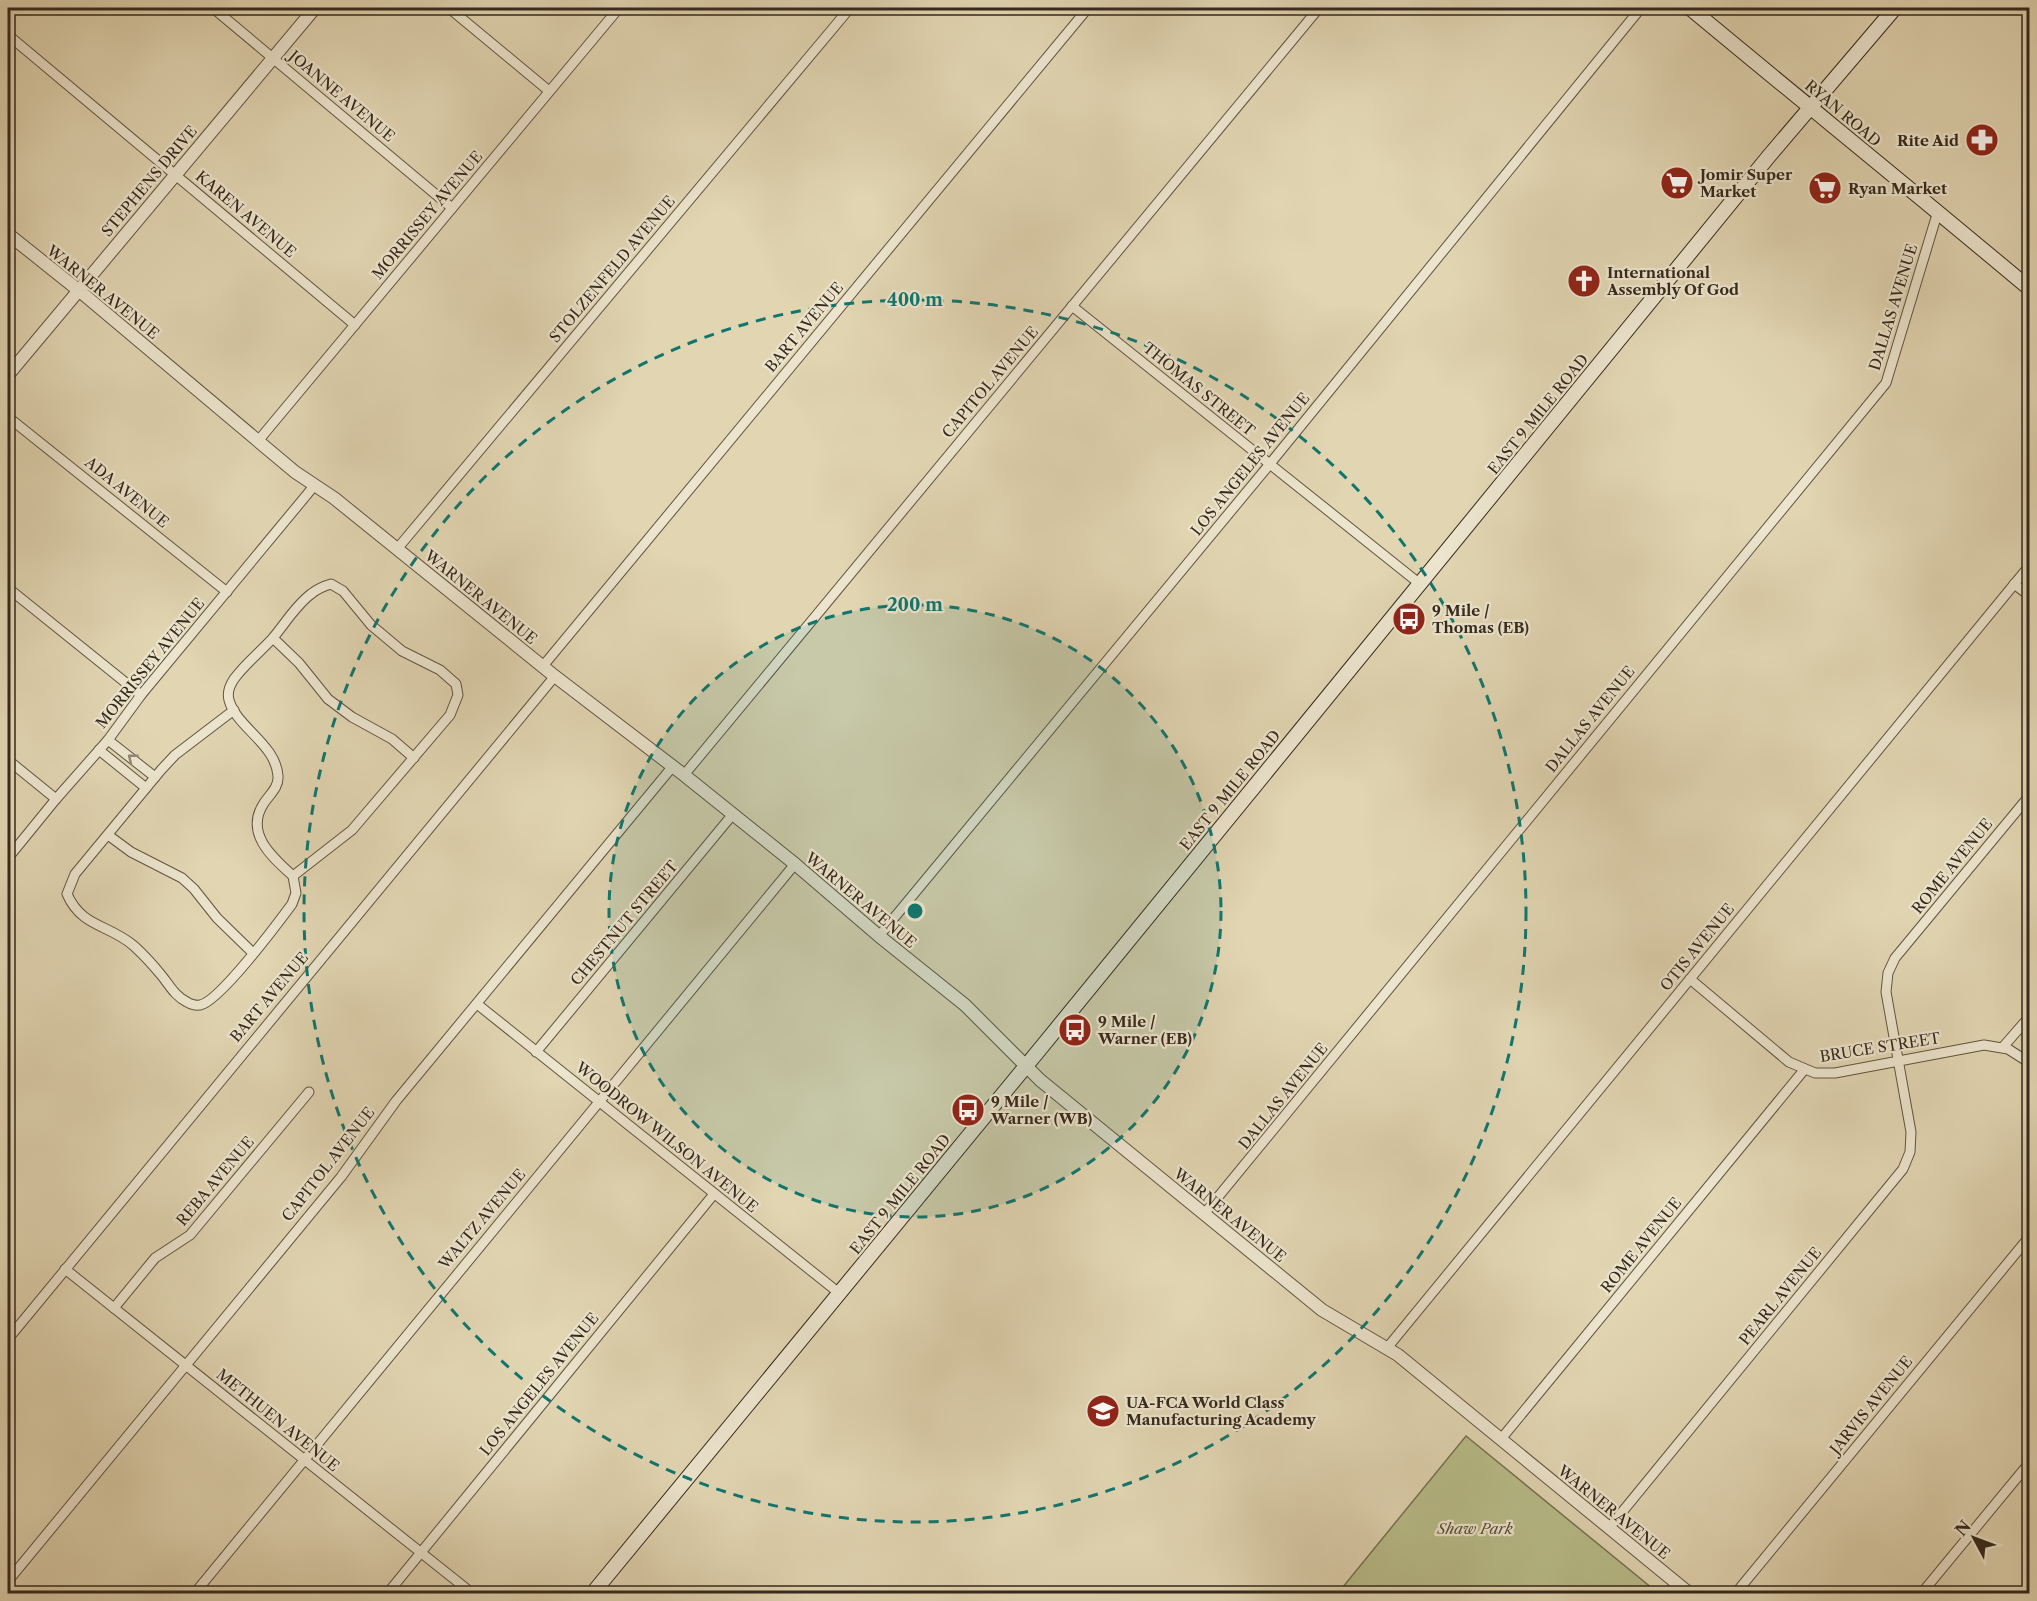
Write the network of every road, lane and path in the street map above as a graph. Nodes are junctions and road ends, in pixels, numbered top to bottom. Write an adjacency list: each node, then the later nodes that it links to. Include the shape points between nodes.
1 (213, 8): 12 (street, JOANNE AVENUE)
2 (315, 8): 12 (street, STEPHENS DRIVE)
3 (449, 8): 13 (street)
4 (620, 8): 13 (street, MORRISSEY AVENUE)
5 (850, 8): 28 (street, STOLZENFELD AVENUE)
6 (1088, 8): 36 (street, BART AVENUE)
7 (1319, 8): 21 (street, CAPITOL AVENUE)
8 (1641, 8): 26 (street, LOS ANGELES AVENUE)
9 (1690, 8): 14 (main road, RYAN ROAD)
10 (1895, 8): 14 (main road, EAST 9 MILE ROAD)
11 (8, 35): 15 (street, KAREN AVENUE)
12 (273, 58): 15 (street, STEPHENS DRIVE); 16 (street, JOANNE AVENUE)
13 (549, 91): 16 (street, MORRISSEY AVENUE)
14 (1811, 106): 17 (main road, RYAN ROAD); 30 (main road, EAST 9 MILE ROAD)
15 (175, 174): 20 (street, STEPHENS DRIVE); 22 (street, KAREN AVENUE)
16 (452, 208): 22 (street, MORRISSEY AVENUE)
17 (1938, 211): 19 (main road, RYAN ROAD); 69 (street, DALLAS AVENUE, via 1886,382)
18 (8, 234): 20 (street, WARNER AVENUE)
19 (2030, 289)
20 (78, 290): 23 (street, STEPHENS DRIVE); 25 (street, WARNER AVENUE)
21 (1072, 306): 26 (street, THOMAS STREET); 45 (street, CAPITOL AVENUE)
22 (355, 325): 25 (street, MORRISSEY AVENUE)
23 (8, 375)
24 (8, 417): 33 (street, ADA AVENUE)
25 (258, 441): 27 (street, WARNER AVENUE)
26 (1269, 465): 30 (street, THOMAS STREET); 55 (street, LOS ANGELES AVENUE)
27 (314, 486): 28 (street, WARNER AVENUE); 33 (street, MORRISSEY AVENUE)
28 (398, 549): 36 (street, WARNER AVENUE)
29 (2030, 566): 31 (street, OTIS AVENUE)
30 (1420, 584): 64 (main road, EAST 9 MILE ROAD)
31 (2014, 584): 34 (street); 57 (street, OTIS AVENUE)
32 (8, 588): 38 (street)
33 (227, 592): 38 (street, MORRISSEY AVENUE)
34 (2030, 596)
35 (273, 638): 39 (street, via 230,687 228,695); 42 (street, via 328,699 392,739); 42 (street, via 310,594 331,584 343,591 371,624 402,651 440,670 456,684 458,695 450,715)
36 (543, 666): 37 (street, WARNER AVENUE)
37 (555, 676): 44 (street, WARNER AVENUE); 71 (street, BART AVENUE)
38 (141, 695): 40 (street, MORRISSEY AVENUE)
39 (234, 710): 46 (street, via 175,755); 54 (street, via 268,750 278,772 276,788 260,813 258,837)
40 (108, 740): 41 (street, MORRISSEY AVENUE); 46 (street, one-way to 40)
41 (99, 750): 47 (street); 49 (street, MORRISSEY AVENUE)
42 (414, 758): 54 (street, via 352,830)
43 (8, 760): 49 (street)
44 (673, 766): 45 (street, WARNER AVENUE); 58 (street, CAPITOL AVENUE)
45 (684, 775): 50 (street, WARNER AVENUE)
46 (155, 777): 47 (street)
47 (146, 788): 51 (street)
48 (2030, 795): 62 (street, ROME AVENUE, via 1891,964 1886,992)
49 (56, 799): 52 (street, MORRISSEY AVENUE)
50 (734, 814): 53 (street, WARNER AVENUE); 61 (street, CHESTNUT STREET)
51 (108, 835): 56 (street, via 182,879); 56 (street, via 75,874 67,894 73,908 83,918 136,947 179,998 201,1005 227,983)
52 (8, 858)
53 (795, 864): 55 (street, WARNER AVENUE); 67 (street, WALTZ AVENUE)
54 (293, 876): 56 (street, via 296,893 292,904)
55 (879, 936): 64 (street, WARNER AVENUE, via 969,1009)
56 (253, 952)
57 (1690, 979): 65 (street, BRUCE STREET, via 1789,1062); 75 (street, OTIS AVENUE)
58 (477, 1004): 61 (street, WOODROW WILSON AVENUE); 76 (street, CAPITOL AVENUE)
59 (2030, 1016): 60 (street)
60 (2003, 1047): 62 (street, BRUCE STREET, via 1976,1046); 63 (street, BRUCE STREET)
61 (536, 1052): 67 (street, WOODROW WILSON AVENUE)
62 (1898, 1061): 65 (street, BRUCE STREET, via 1826,1074); 80 (street, PEARL AVENUE, via 1911,1132 1910,1152 1903,1169)
63 (2030, 1063)
64 (1027, 1066): 69 (street, WARNER AVENUE); 72 (main road, EAST 9 MILE ROAD)
65 (1804, 1070): 77 (street, ROME AVENUE)
66 (309, 1092): 73 (street, REBA AVENUE, via 190,1235 155,1258)
67 (599, 1101): 68 (street, WOODROW WILSON AVENUE); 78 (street, WALTZ AVENUE)
68 (714, 1194): 72 (street, WOODROW WILSON AVENUE); 81 (street, LOS ANGELES AVENUE)
69 (1204, 1214): 75 (street, WARNER AVENUE, via 1322,1310)
70 (2030, 1236): 88 (street, JARVIS AVENUE)
71 (65, 1269): 73 (street, METHUEN AVENUE); 74 (street, BART AVENUE)
72 (839, 1293): 86 (main road, EAST 9 MILE ROAD)
73 (114, 1308): 76 (street, METHUEN AVENUE)
74 (8, 1339)
75 (1387, 1348): 77 (street, WARNER AVENUE)
76 (185, 1365): 78 (street, METHUEN AVENUE); 82 (street, CAPITOL AVENUE)
77 (1501, 1439): 80 (street, WARNER AVENUE)
78 (304, 1460): 81 (street, METHUEN AVENUE); 83 (street, WALTZ AVENUE)
79 (2030, 1462): 89 (street)
80 (1609, 1528): 87 (street, WARNER AVENUE)
81 (420, 1552): 84 (street, LOS ANGELES AVENUE); 85 (street, METHUEN AVENUE)
82 (8, 1581)
83 (194, 1593)
84 (387, 1593)
85 (473, 1593)
86 (592, 1593)
87 (1690, 1593)
88 (1735, 1593)
89 (1921, 1593)

